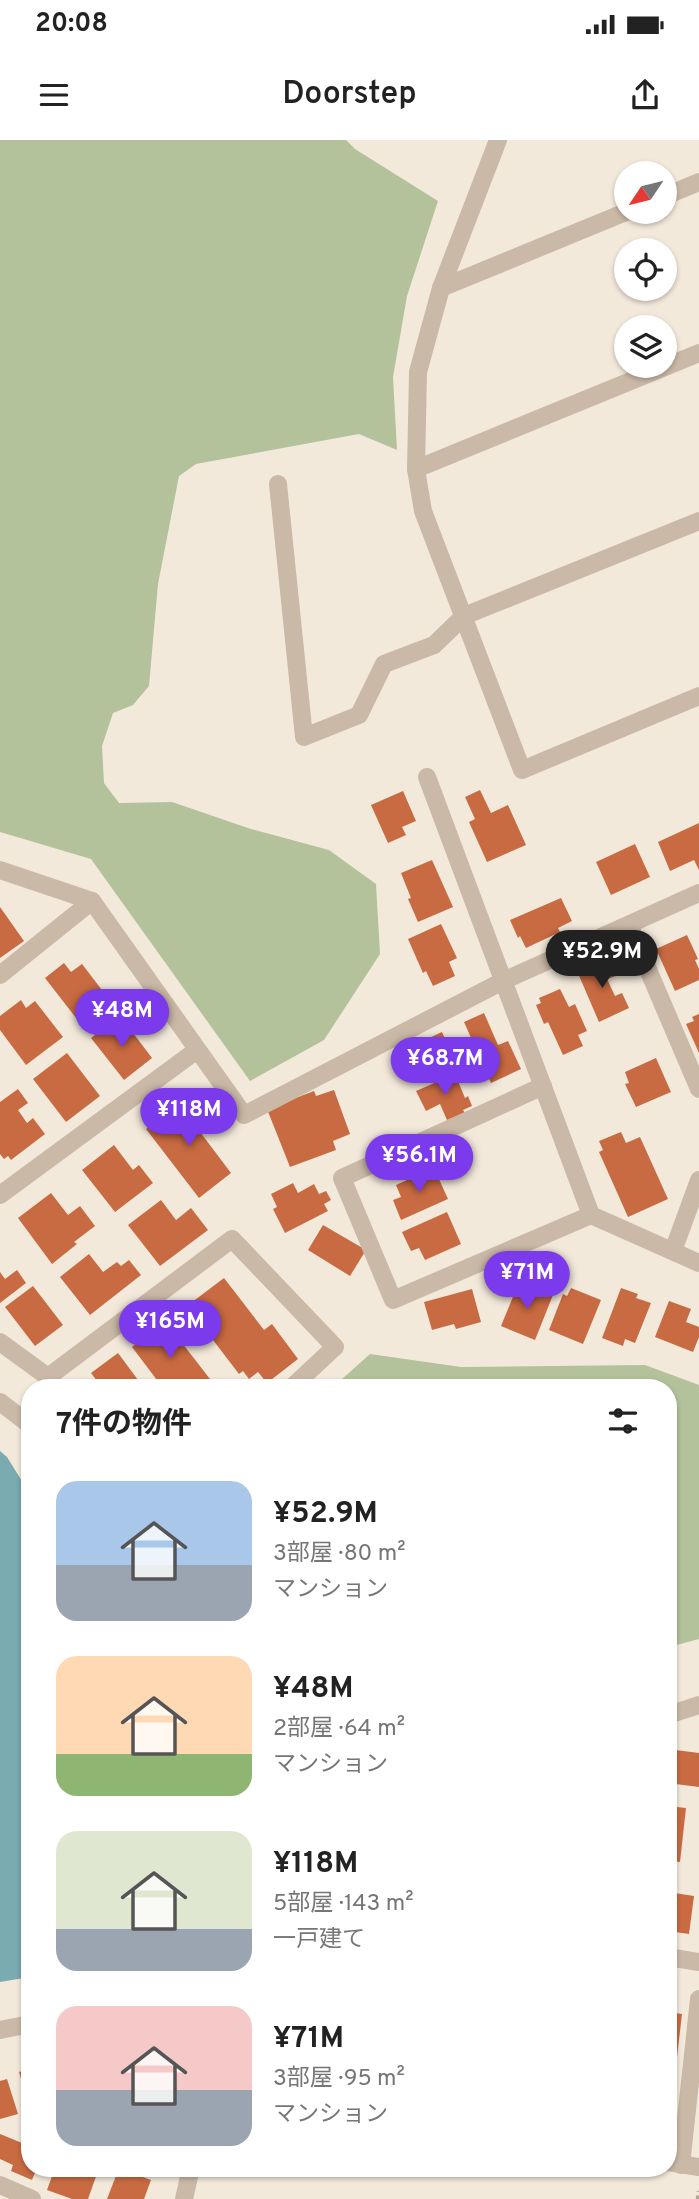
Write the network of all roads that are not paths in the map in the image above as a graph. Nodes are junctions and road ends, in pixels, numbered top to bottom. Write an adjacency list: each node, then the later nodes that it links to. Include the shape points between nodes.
1 (498, 140): 5 (street)
2 (699, 182): 3 (street)
3 (677, 191)
4 (614, 217): 5 (street)
5 (441, 288): 7 (street, via 418,372)
6 (699, 353): 7 (street)
7 (416, 468): 10 (street, via 422,511)
8 (278, 484): 10 (street, via 304,737 359,715 384,664 434,645)
9 (699, 521): 10 (street)
10 (464, 616): 11 (street, via 522,770)
11 (699, 696)
12 (427, 777): 18 (street)
13 (0, 870): 15 (street)
14 (699, 893): 16 (street)
15 (92, 901): 17 (street); 19 (street)
16 (629, 925): 18 (street); 21 (street)
17 (0, 975)
18 (503, 981): 19 (street, via 244,1115); 20 (street)
19 (197, 1050): 23 (street)
20 (543, 1086): 24 (street); 24 (street, via 342,1178 393,1300)
21 (699, 1088)
22 (699, 1180): 25 (street)
23 (0, 1195)
24 (591, 1215): 25 (street)
25 (673, 1251): 26 (street)
26 (699, 1263)
27 (0, 1342): 28 (street)
28 (48, 1379)
29 (56, 1379): 30 (street, via 232,1238 335,1347)
30 (301, 1379)
31 (0, 1402): 32 (street)
32 (21, 1418)
33 (699, 1705): 34 (street)
34 (677, 1712)
35 (677, 1958): 36 (street)
36 (699, 1962)
37 (699, 1998): 40 (street)
38 (21, 2026): 39 (street)
39 (0, 2030)
40 (683, 2165)
41 (189, 2177): 44 (street)
42 (0, 2185): 43 (street)
43 (32, 2199)
44 (184, 2199)

